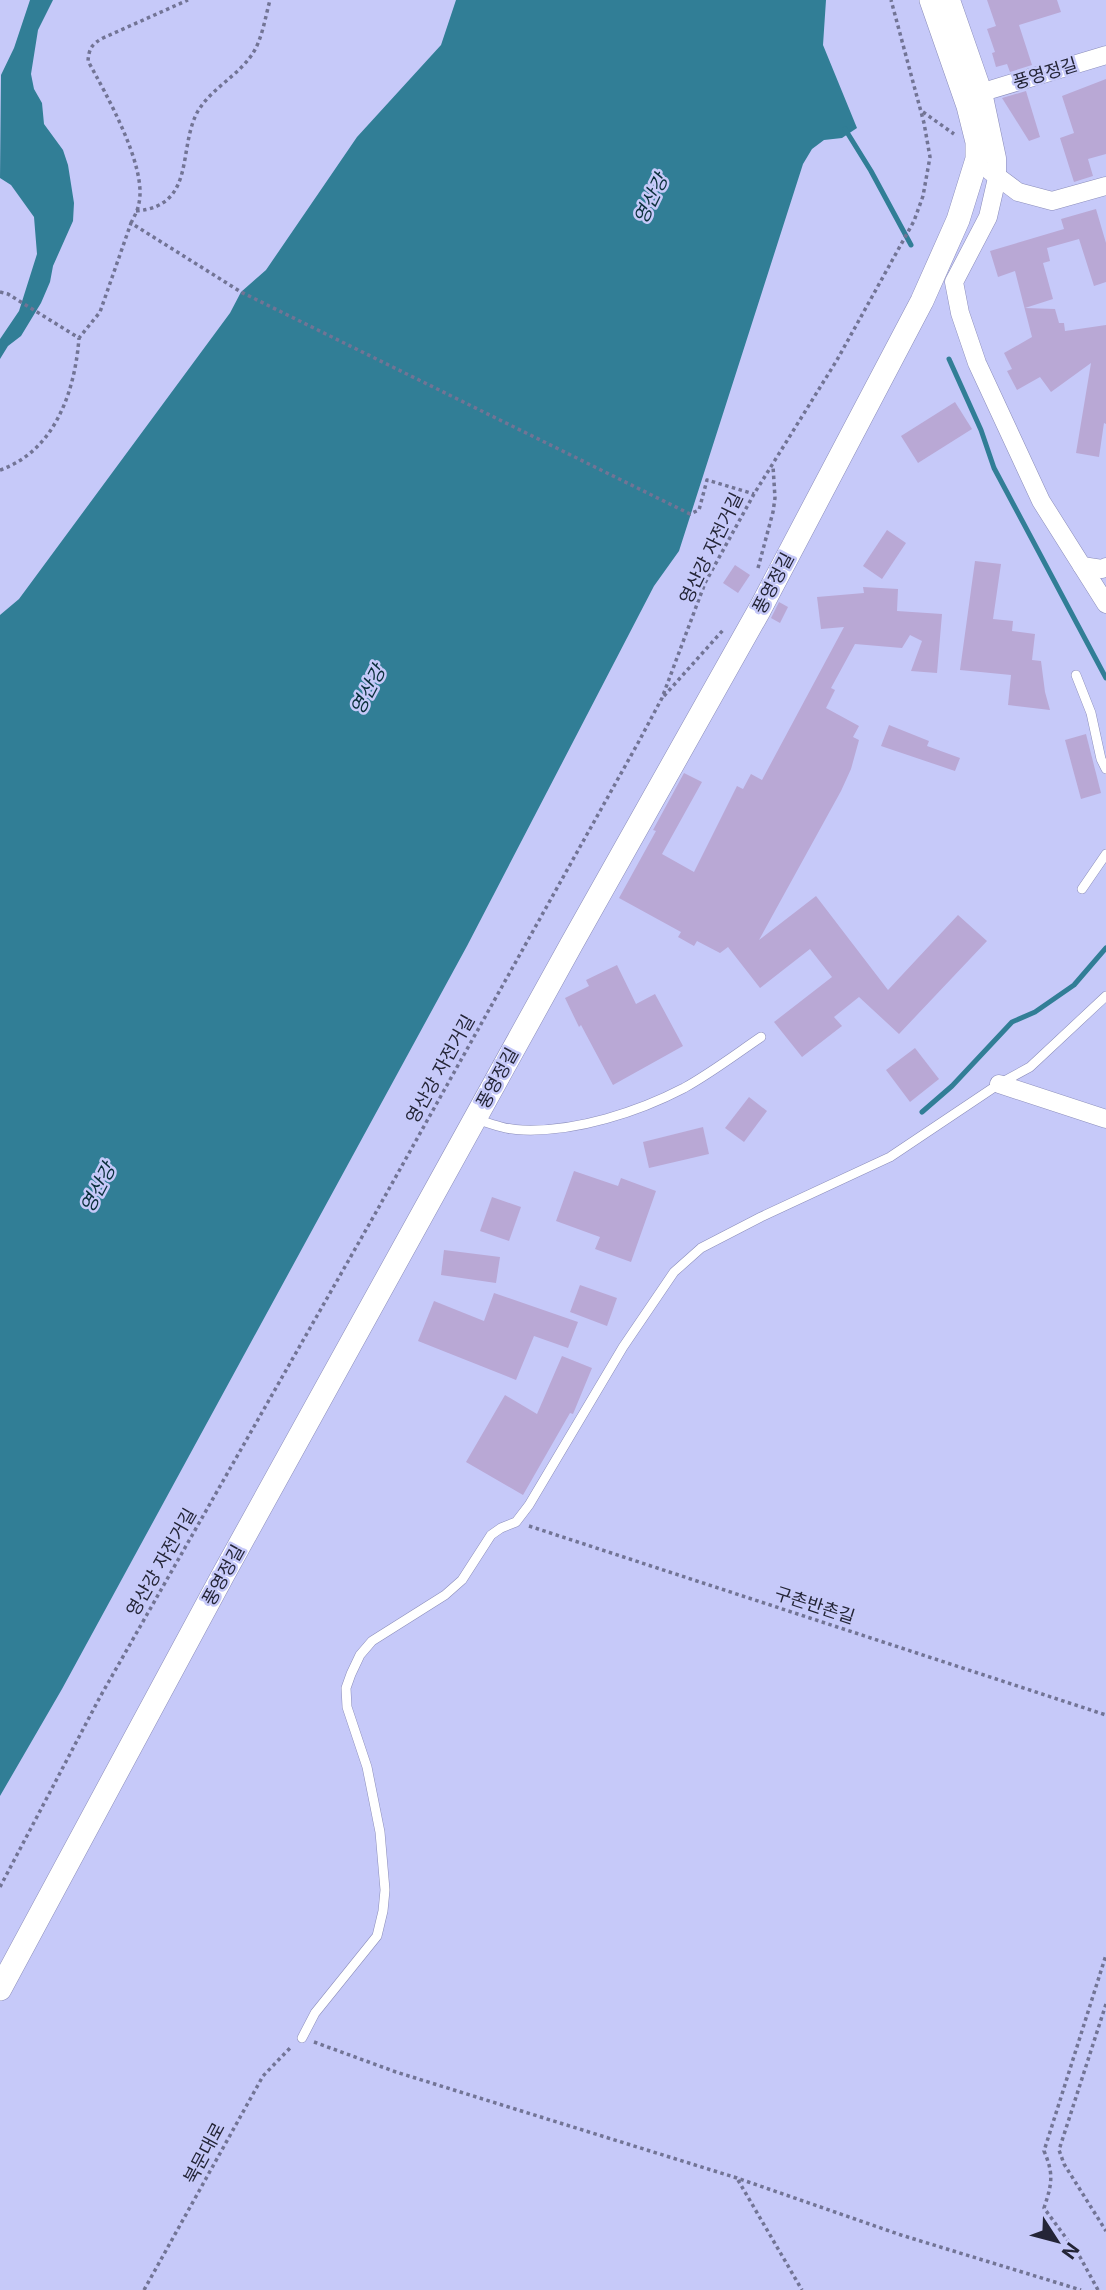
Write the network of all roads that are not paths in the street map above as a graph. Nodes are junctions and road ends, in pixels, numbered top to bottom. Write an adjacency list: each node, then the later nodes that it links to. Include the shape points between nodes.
1 (931, 0): 5 (street, 풍영정길, via 968,106)
2 (951, 0): 4 (street)
3 (1106, 55): 4 (street, 풍영정길)
4 (983, 92): 6 (street)
5 (977, 155): 6 (street); 18 (street, 풍영정길, via 958,220 922,301 760,609)
6 (998, 178): 7 (street, via 1018,192 1052,201); 8 (street, via 988,217 954,282 960,313 977,363 1041,501)
7 (1106, 186)
8 (1082, 566): 9 (street); 10 (street)
9 (1106, 567)
10 (1106, 604)
11 (1076, 676): 12 (lane)
12 (1106, 769)
13 (1106, 854): 14 (lane)
14 (1082, 890)
15 (1106, 996): 17 (lane, via 1030,1067)
16 (761, 1037): 18 (lane, via 686,1087 615,1116 521,1130)
17 (999, 1084): 19 (street); 21 (lane, via 890,1157 701,1248 674,1272 516,1522 491,1535 462,1580 445,1595 372,1641 360,1655 346,1688 347,1707 367,1768 380,1832 383,1911 377,1936 315,2014)
18 (474, 1119): 20 (street, 풍영정길)
19 (1106, 1119)
20 (0, 1989)
21 (302, 2038)

